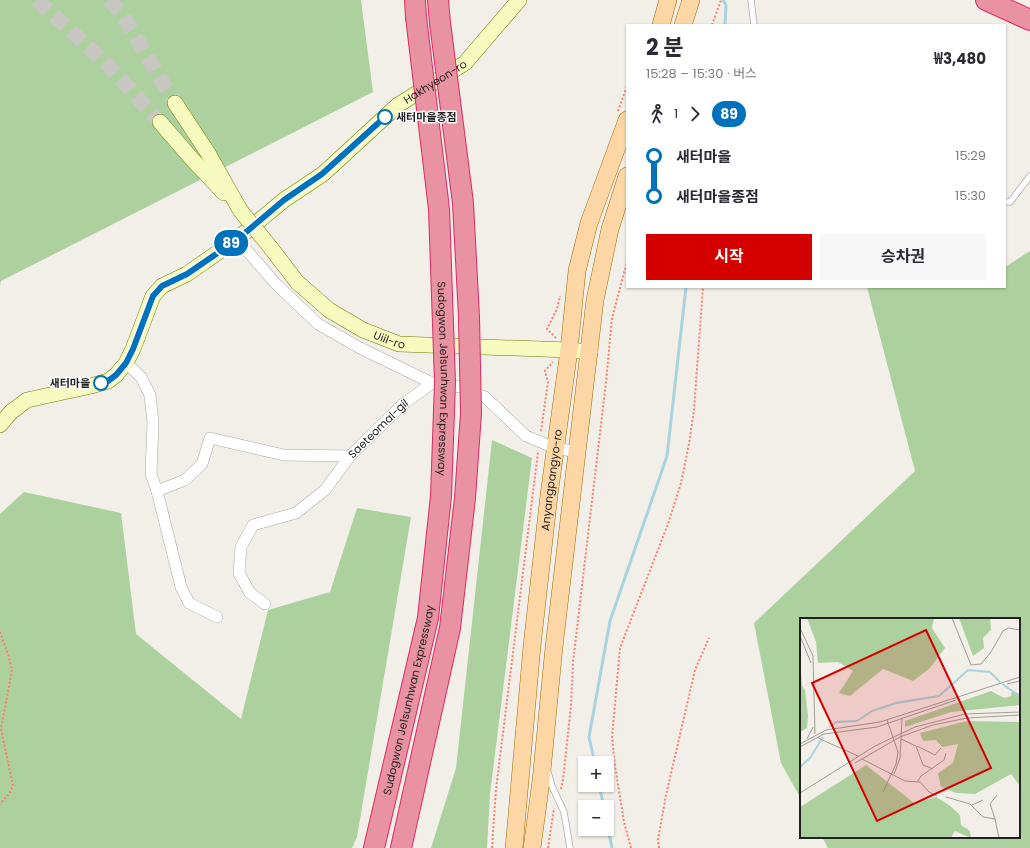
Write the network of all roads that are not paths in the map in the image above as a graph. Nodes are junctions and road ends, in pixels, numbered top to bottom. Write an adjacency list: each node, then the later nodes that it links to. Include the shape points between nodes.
1 (438, 0): 33 (highway, bridge, via 463,203 471,413 465,498 450,628)
2 (519, 0): 19 (street, Hakhyeon-ro, via 465,63 398,105 322,174 284,200)
3 (751, 0): 11 (lane)
4 (986, 0): 8 (highway)
5 (690, 2): 10 (main road)
6 (668, 4): 9 (main road)
7 (415, 9): 32 (highway, Sudogwon Je1sunhwan Expressway, bridge, via 439,209 445,382 441,496 428,618)
8 (1030, 20)
9 (661, 24)
10 (683, 24)
11 (754, 24)
12 (175, 103): 18 (street, Uiil-ro, via 208,153)
13 (160, 122): 18 (street, Uiil-ro)
14 (626, 123): 20 (main road, Anyangpangyo-ro, via 589,223 577,271)
15 (1030, 176): 17 (lane, via 1010,202)
16 (626, 179): 21 (main road, via 610,229 595,300)
17 (1006, 202)
18 (240, 210): 20 (street, Uiil-ro, bridge, via 297,282 329,310 363,330 399,344)
19 (238, 239): 22 (street, Hakhyeon-ro, via 187,274 162,286 153,296); 23 (street, via 275,283 318,324 360,348)
20 (569, 350): 21 (street, Uiil-ro); 25 (main road, Anyangpangyo-ro)
21 (590, 352): 26 (main road)
22 (126, 363): 24 (street, Hakhyeon-ro, via 108,381 27,400); 28 (street, via 141,377 150,395 153,423 151,474)
23 (432, 383): 25 (street, via 460,387 485,397 526,436); 27 (street, Saeteomal-gil, via 402,405)
24 (0, 424)
25 (555, 448): 26 (street); 34 (main road, Anyangpangyo-ro, via 532,646)
26 (578, 452): 31 (main road)
27 (350, 456): 28 (street, Saeteomal-gil, via 284,455 210,438 202,464 185,480); 29 (street, via 325,490 296,513 254,525 247,536 241,547 239,573 250,594)
28 (157, 491): 30 (street, via 181,587 189,603)
29 (265, 604)
30 (217, 618)
31 (543, 758): 35 (main road); 36 (lane, via 564,812)
32 (374, 848)
33 (401, 848)
34 (514, 848)
35 (532, 848)
36 (570, 848)

